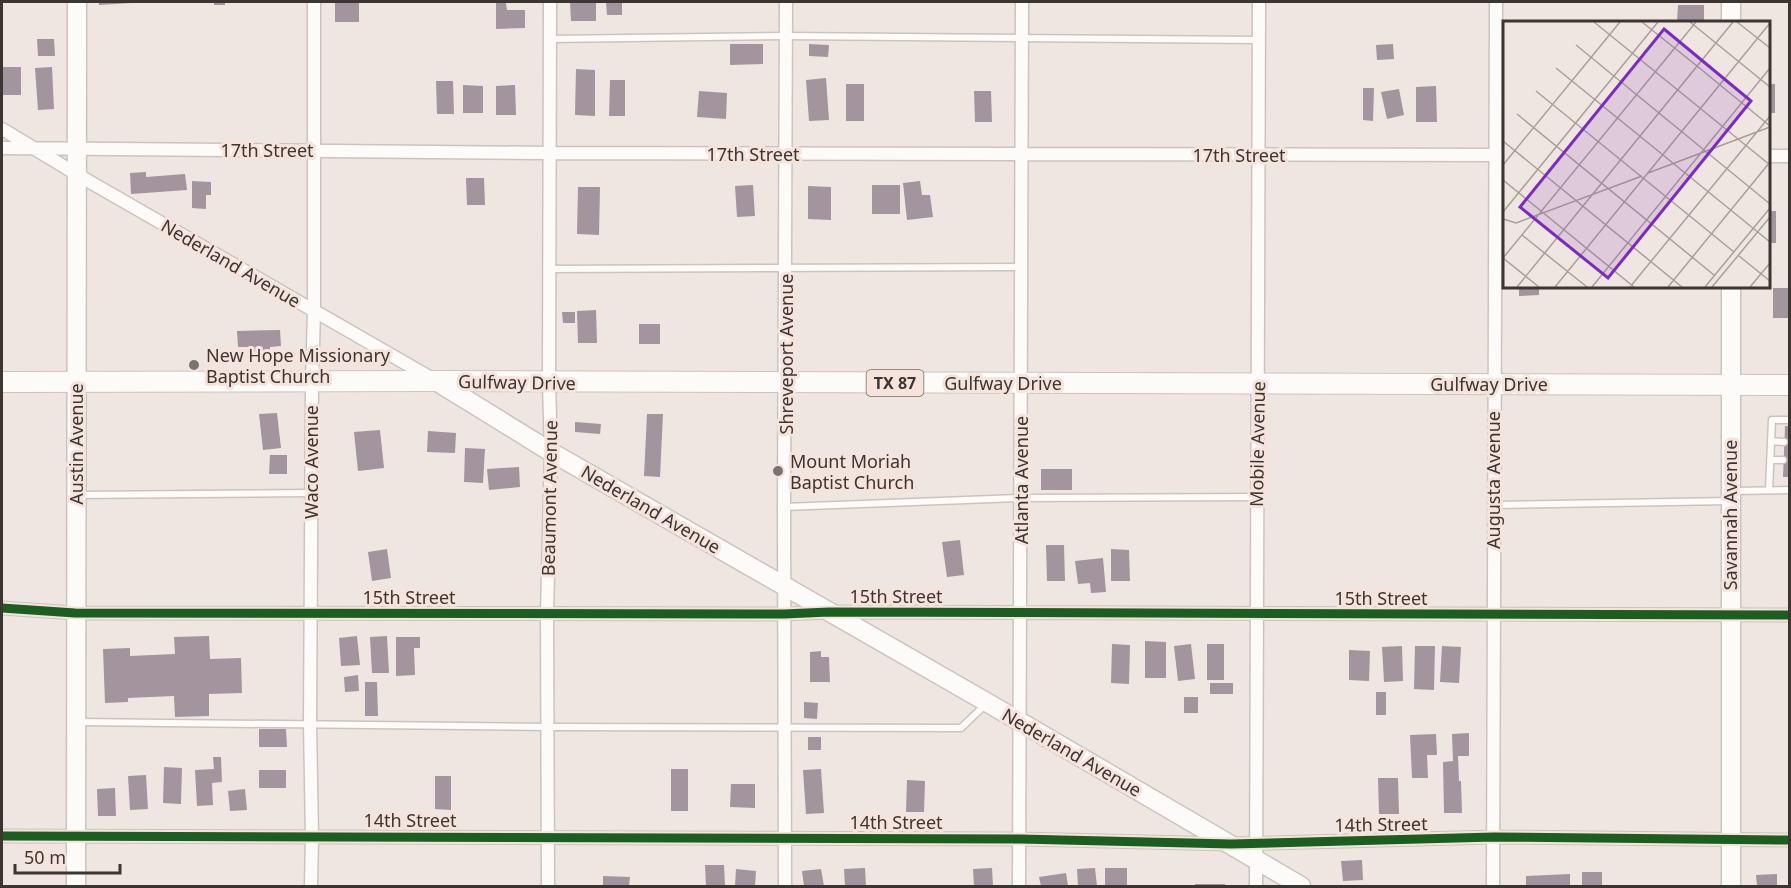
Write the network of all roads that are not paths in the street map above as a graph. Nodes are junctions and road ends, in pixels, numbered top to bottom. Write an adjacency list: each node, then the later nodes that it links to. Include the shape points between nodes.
1 (77, 2): 17 (street, Austin Avenue)
2 (314, 2): 18 (street, Waco Avenue)
3 (550, 2): 12 (street, Beaumont Avenue)
4 (786, 2): 10 (street, Shreveport Avenue)
5 (1022, 2): 11 (street, Atlanta Avenue)
6 (1259, 2): 13 (street, Mobile Avenue)
7 (1496, 2): 23 (street, Augusta Avenue)
8 (1731, 2): 9 (street)
9 (1731, 21)
10 (786, 36): 11 (lane); 12 (lane); 20 (street, Shreveport Avenue)
11 (1022, 37): 13 (lane); 21 (street, Atlanta Avenue)
12 (550, 39): 19 (street, Beaumont Avenue)
13 (1259, 40): 22 (street, Mobile Avenue)
14 (2, 129): 16 (street, Nederland Avenue)
15 (2, 148): 16 (street, 17th Street)
16 (35, 149): 17 (street, 17th Street); 26 (street, Nederland Avenue)
17 (77, 149): 18 (street, 17th Street); 26 (street, Austin Avenue)
18 (314, 151): 19 (street, 17th Street); 31 (street, Waco Avenue)
19 (549, 153): 20 (street, 17th Street); 29 (street, Beaumont Avenue)
20 (787, 154): 21 (street, 17th Street); 28 (street, Shreveport Avenue)
21 (1021, 154): 22 (street, 17th Street); 27 (street, Atlanta Avenue)
22 (1258, 154): 23 (street, 17th Street); 39 (street, Mobile Avenue)
23 (1500, 155): 40 (street, Augusta Avenue)
24 (1770, 156): 25 (street)
25 (1790, 156)
26 (78, 175): 31 (street, Nederland Avenue); 34 (street, Austin Avenue)
27 (1021, 267): 28 (lane); 38 (street, Atlanta Avenue)
28 (786, 268): 29 (lane); 37 (street, Shreveport Avenue)
29 (549, 269): 36 (street, Beaumont Avenue)
30 (1731, 288): 41 (street, Savannah Avenue)
31 (314, 311): 32 (street, Nederland Avenue); 35 (street, Waco Avenue)
32 (436, 381): 35 (main road, Gulfway Drive / TX 87); 36 (main road, Gulfway Drive / TX 87); 46 (street, Nederland Avenue)
33 (2, 382): 34 (main road, Gulfway Drive / TX 87)
34 (76, 382): 35 (main road, Gulfway Drive / TX 87); 52 (street, Austin Avenue)
35 (312, 382): 51 (street, Waco Avenue)
36 (549, 382): 37 (main road, Gulfway Drive / TX 87); 46 (street, Beaumont Avenue)
37 (786, 383): 38 (main road, Gulfway Drive / TX 87); 57 (street, Shreveport Avenue)
38 (1021, 383): 39 (main road, Gulfway Drive / TX 87); 55 (street, Atlanta Avenue)
39 (1258, 384): 40 (main road, Gulfway Drive / TX 87); 53 (street, Mobile Avenue)
40 (1494, 384): 41 (main road, Gulfway Drive / TX 87); 56 (street, Augusta Avenue)
41 (1730, 385): 42 (main road, Gulfway Drive / TX 87); 54 (street, Savannah Avenue)
42 (1790, 385)
43 (1790, 420): 44 (lane, via 1772,420)
44 (1771, 441): 45 (lane); 47 (lane)
45 (1784, 442)
46 (551, 452): 58 (street, Nederland Avenue); 63 (street, Beaumont Avenue)
47 (1770, 460): 48 (lane); 49 (lane)
48 (1783, 460)
49 (1769, 490): 50 (lane); 54 (lane)
50 (1790, 490)
51 (311, 493): 52 (lane); 62 (street, Waco Avenue)
52 (75, 495): 61 (street, Austin Avenue)
53 (1257, 496): 55 (lane); 66 (street, Mobile Avenue)
54 (1730, 496): 56 (lane); 68 (street, Savannah Avenue)
55 (1021, 498): 57 (lane); 64 (street, Atlanta Avenue)
56 (1493, 505): 67 (street, Augusta Avenue)
57 (784, 507): 58 (street, Shreveport Avenue)
58 (786, 586): 60 (street, Nederland Avenue); 65 (street, Shreveport Avenue)
59 (2, 608): 61 (street, 15th Street)
60 (829, 612): 64 (street, 15th Street); 65 (street, 15th Street); 70 (street, Nederland Avenue)
61 (75, 613): 62 (street, 15th Street); 71 (street, Austin Avenue)
62 (311, 613): 63 (street, 15th Street); 73 (street, Waco Avenue)
63 (547, 613): 65 (street, 15th Street); 74 (street, Beaumont Avenue)
64 (1021, 613): 66 (street, 15th Street); 72 (street, Atlanta Avenue)
65 (784, 614): 75 (street, Shreveport Avenue)
66 (1256, 614): 67 (street, 15th Street); 86 (street, Mobile Avenue)
67 (1493, 614): 68 (street, 15th Street); 80 (street, Augusta Avenue)
68 (1730, 615): 69 (street, 15th Street); 83 (street, Savannah Avenue)
69 (1790, 615)
70 (988, 703): 72 (street, Nederland Avenue); 75 (lane, via 961,728)
71 (75, 722): 73 (lane); 77 (street, Austin Avenue)
72 (1020, 722): 82 (street, Atlanta Avenue); 85 (street, Nederland Avenue)
73 (310, 724): 74 (lane); 78 (street, Waco Avenue)
74 (547, 728): 75 (lane); 79 (street, Beaumont Avenue)
75 (784, 728): 81 (street, Shreveport Avenue)
76 (2, 836): 77 (street, 14th Street)
77 (77, 836): 78 (street, 14th Street); 87 (street, Austin Avenue)
78 (312, 836): 79 (street, 14th Street); 88 (street, Waco Avenue)
79 (549, 836): 81 (street, 14th Street); 89 (street, Beaumont Avenue)
80 (1494, 837): 83 (street, 14th Street); 86 (street, 14th Street); 94 (street, Augusta Avenue)
81 (786, 838): 82 (street, 14th Street); 90 (street, Shreveport Avenue)
82 (1020, 839): 85 (street, 14th Street); 91 (street, Atlanta Avenue)
83 (1731, 839): 84 (street, 14th Street); 95 (street, Savannah Avenue)
84 (1790, 840)
85 (1232, 844): 86 (street, Nederland Avenue)
86 (1256, 852): 92 (street, Mobile Avenue); 93 (street, Nederland Avenue)
87 (76, 886)
88 (311, 886)
89 (548, 886)
90 (785, 886)
91 (1019, 886)
92 (1256, 886)
93 (1301, 886)
94 (1493, 886)
95 (1731, 886)

